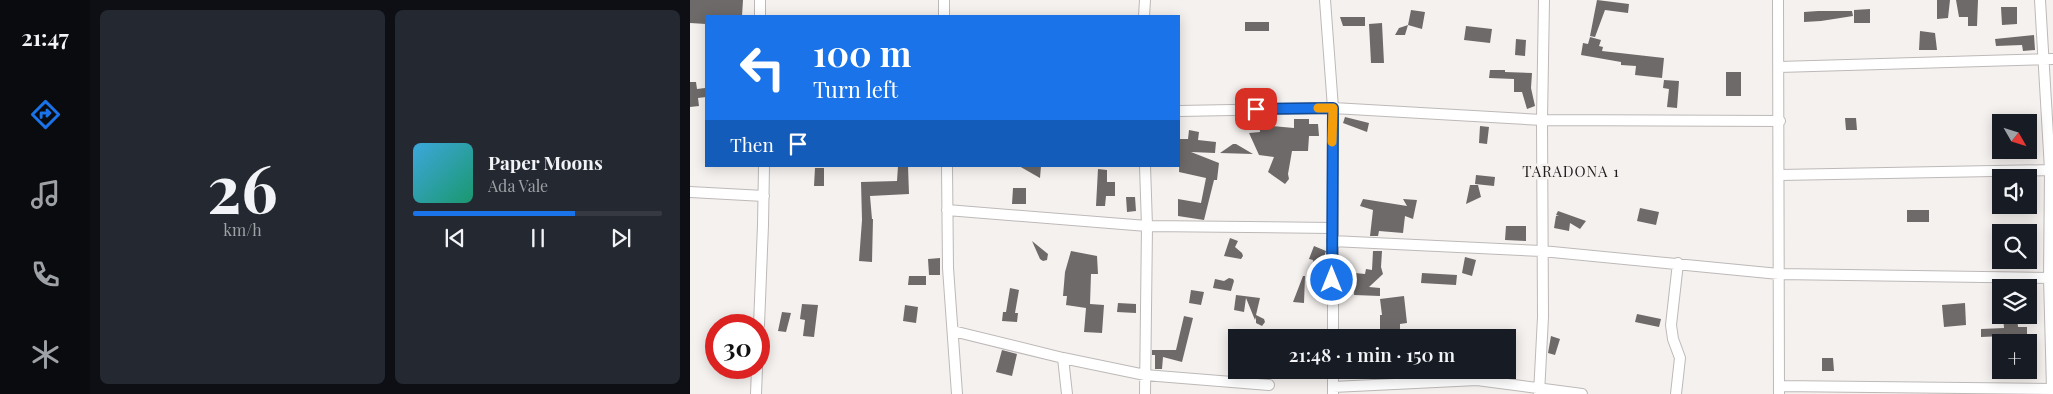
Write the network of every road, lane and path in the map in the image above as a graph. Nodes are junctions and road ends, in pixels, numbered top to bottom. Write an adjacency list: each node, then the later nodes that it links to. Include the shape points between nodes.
1 (760, 0): 8 (street)
2 (944, 0): 9 (street)
3 (1144, 0): 10 (street)
4 (1325, 0): 13 (street)
5 (1544, 0): 15 (street)
6 (1778, 0): 12 (street)
7 (2040, 0): 11 (street)
8 (760, 15)
9 (944, 15)
10 (1144, 15)
11 (2048, 59): 12 (street); 20 (street)
12 (1779, 67): 16 (street)
13 (1333, 108): 14 (street); 15 (street); 26 (street)
14 (1180, 111)
15 (1542, 120): 16 (street); 28 (street)
16 (1780, 121): 21 (street)
17 (764, 167): 23 (street)
18 (946, 167): 24 (street)
19 (1145, 167): 25 (street)
20 (2052, 170): 21 (street); 31 (street)
21 (1780, 175): 30 (street)
22 (690, 192): 23 (street)
23 (764, 196): 32 (street)
24 (947, 210): 25 (street); 34 (street)
25 (1146, 226): 26 (street); 36 (street)
26 (1332, 228): 27 (street)
27 (1332, 241): 28 (street); 33 (street)
28 (1542, 252): 29 (street); 42 (street)
29 (1678, 263): 30 (street); 48 (street, via 1671,325 1680,358)
30 (1779, 274): 31 (street); 40 (street)
31 (2051, 278): 39 (street)
32 (759, 314)
33 (1333, 329)
34 (952, 331): 35 (street); 44 (street)
35 (1063, 358): 36 (street); 45 (street)
36 (1145, 375): 38 (street); 46 (street)
37 (757, 379): 43 (street)
38 (1269, 385)
39 (2052, 389): 40 (street)
40 (1779, 390)
41 (1333, 391): 42 (street, via 1476,380 1503,382)
42 (1539, 392): 47 (street)
43 (756, 394)
44 (958, 394)
45 (1067, 394)
46 (1145, 394)
47 (1582, 394)
48 (1676, 394)

